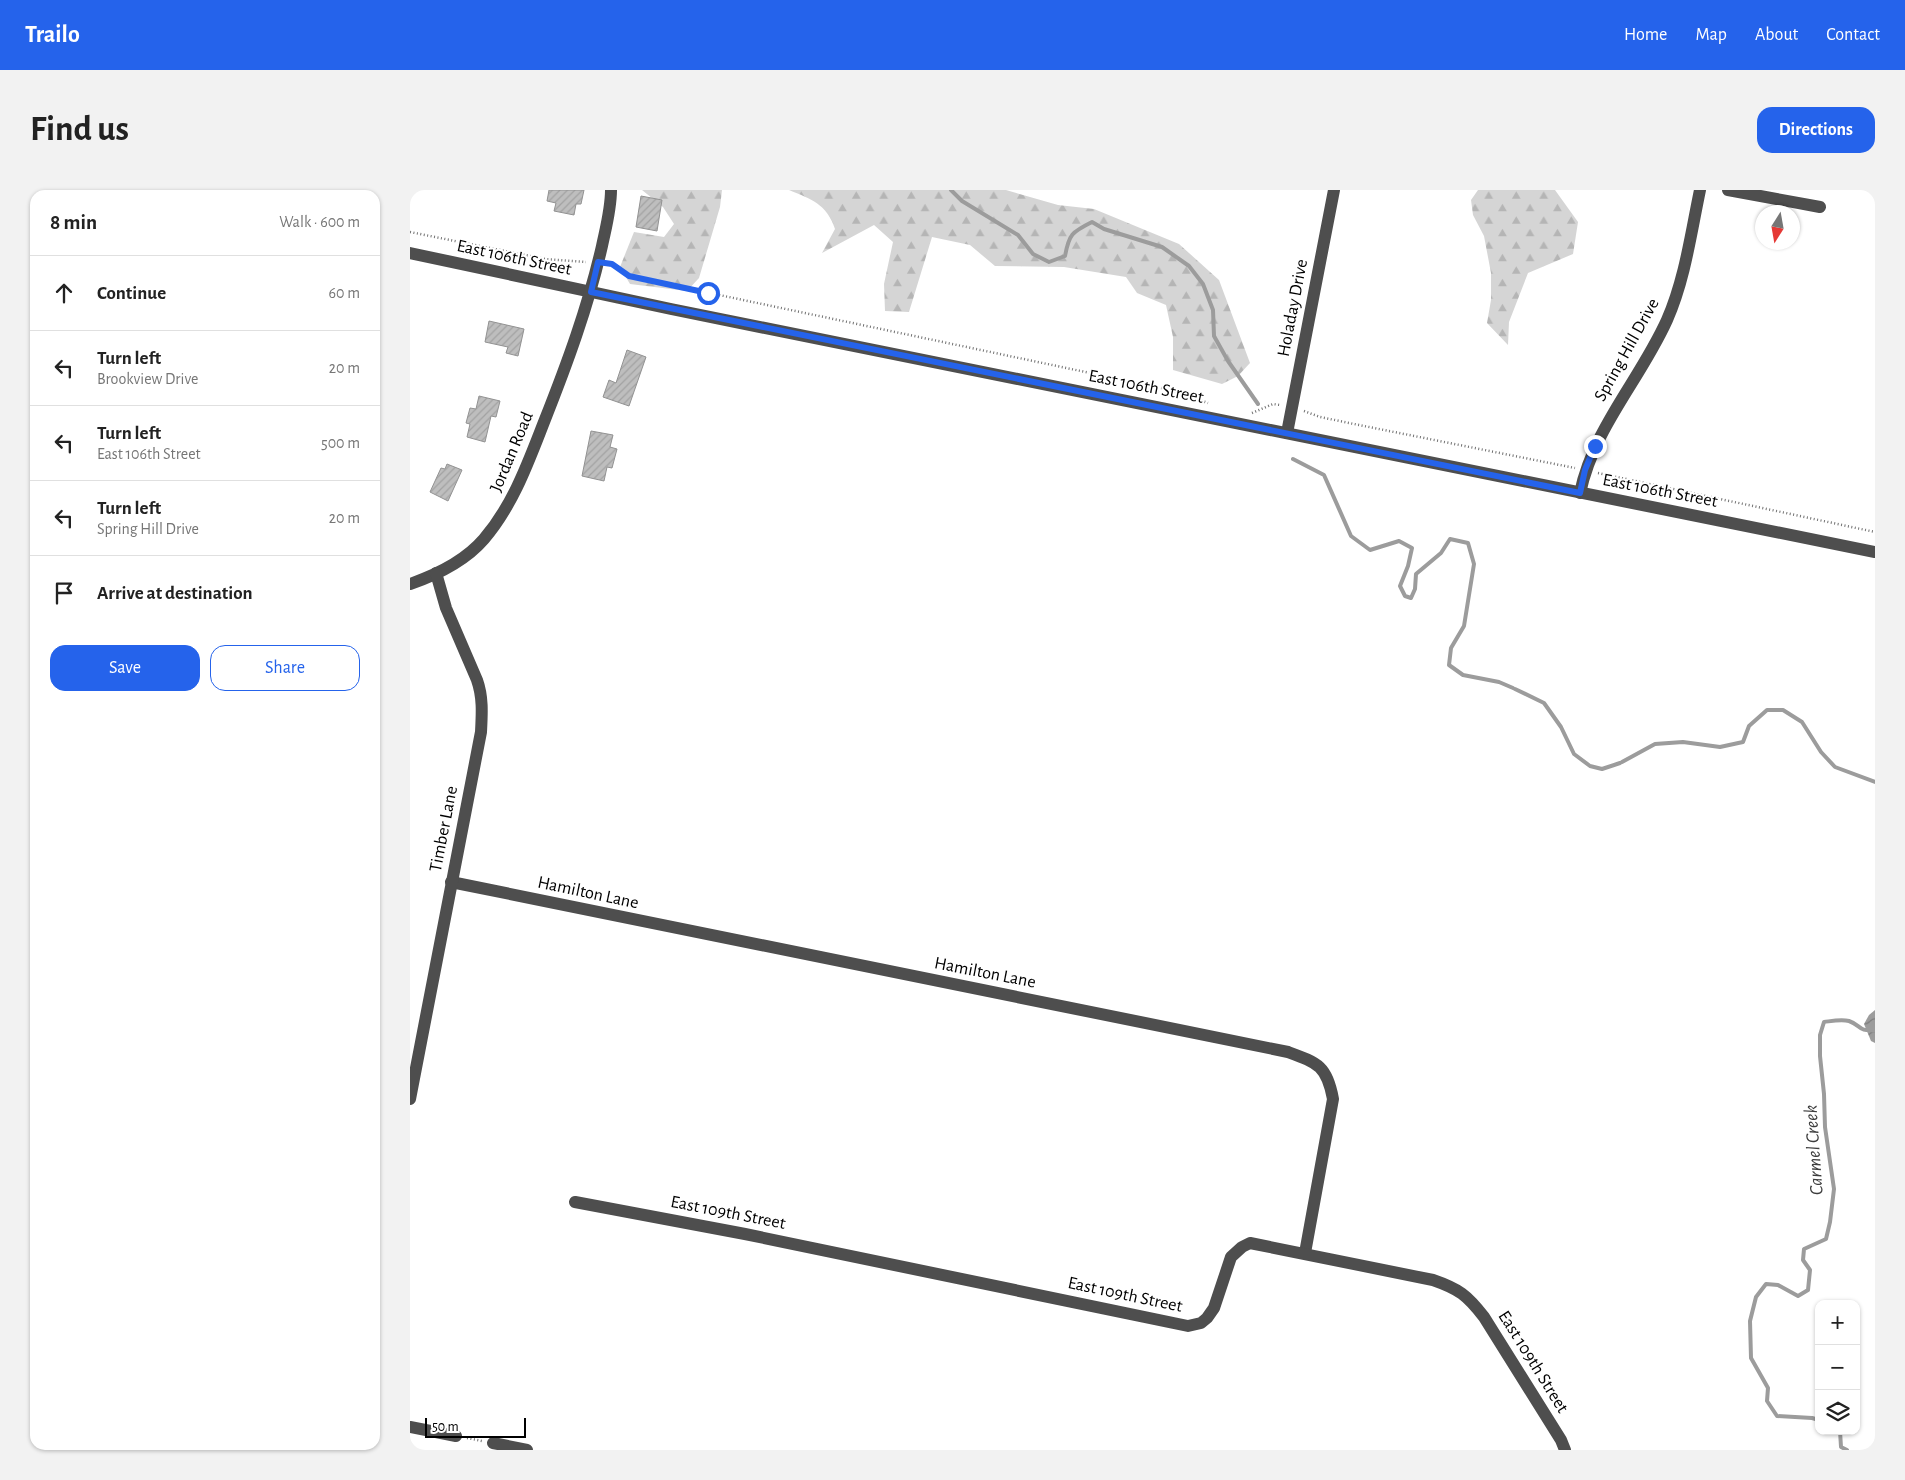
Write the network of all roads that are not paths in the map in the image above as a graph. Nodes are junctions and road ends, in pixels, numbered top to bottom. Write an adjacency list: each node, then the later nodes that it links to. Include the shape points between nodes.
1 (611, 190): 7 (street, Jordan Road)
2 (1334, 190): 8 (street, Holaday Drive)
3 (1700, 190): 9 (street, Spring Hill Drive, via 1683,270 1670,311 1600,435 1585,470)
4 (1728, 190): 5 (street)
5 (1820, 207)
6 (410, 253): 7 (street, East 106th Street)
7 (591, 292): 8 (street, East 106th Street); 11 (street, Jordan Road, via 551,404 508,505 482,541)
8 (1287, 433): 9 (street, East 106th Street)
9 (1580, 493): 10 (street, East 106th Street)
10 (1875, 552)
11 (436, 573): 12 (street, Jordan Road); 13 (street, Timber Lane, via 446,608 481,691 483,711)
12 (410, 584)
13 (451, 882): 14 (street, Timber Lane); 16 (street, Hamilton Lane, via 1288,1052 1312,1061 1324,1071 1333,1099)
14 (410, 1098)
15 (575, 1202): 16 (street, East 109th Street, via 1188,1326 1201,1324 1214,1308 1231,1257 1242,1247 1250,1243)
16 (1305, 1253): 21 (street, East 109th Street, via 1433,1280 1455,1288 1484,1317)
17 (410, 1427): 18 (street)
18 (456, 1436)
19 (493, 1443): 20 (street)
20 (528, 1450)
21 (1565, 1450)

